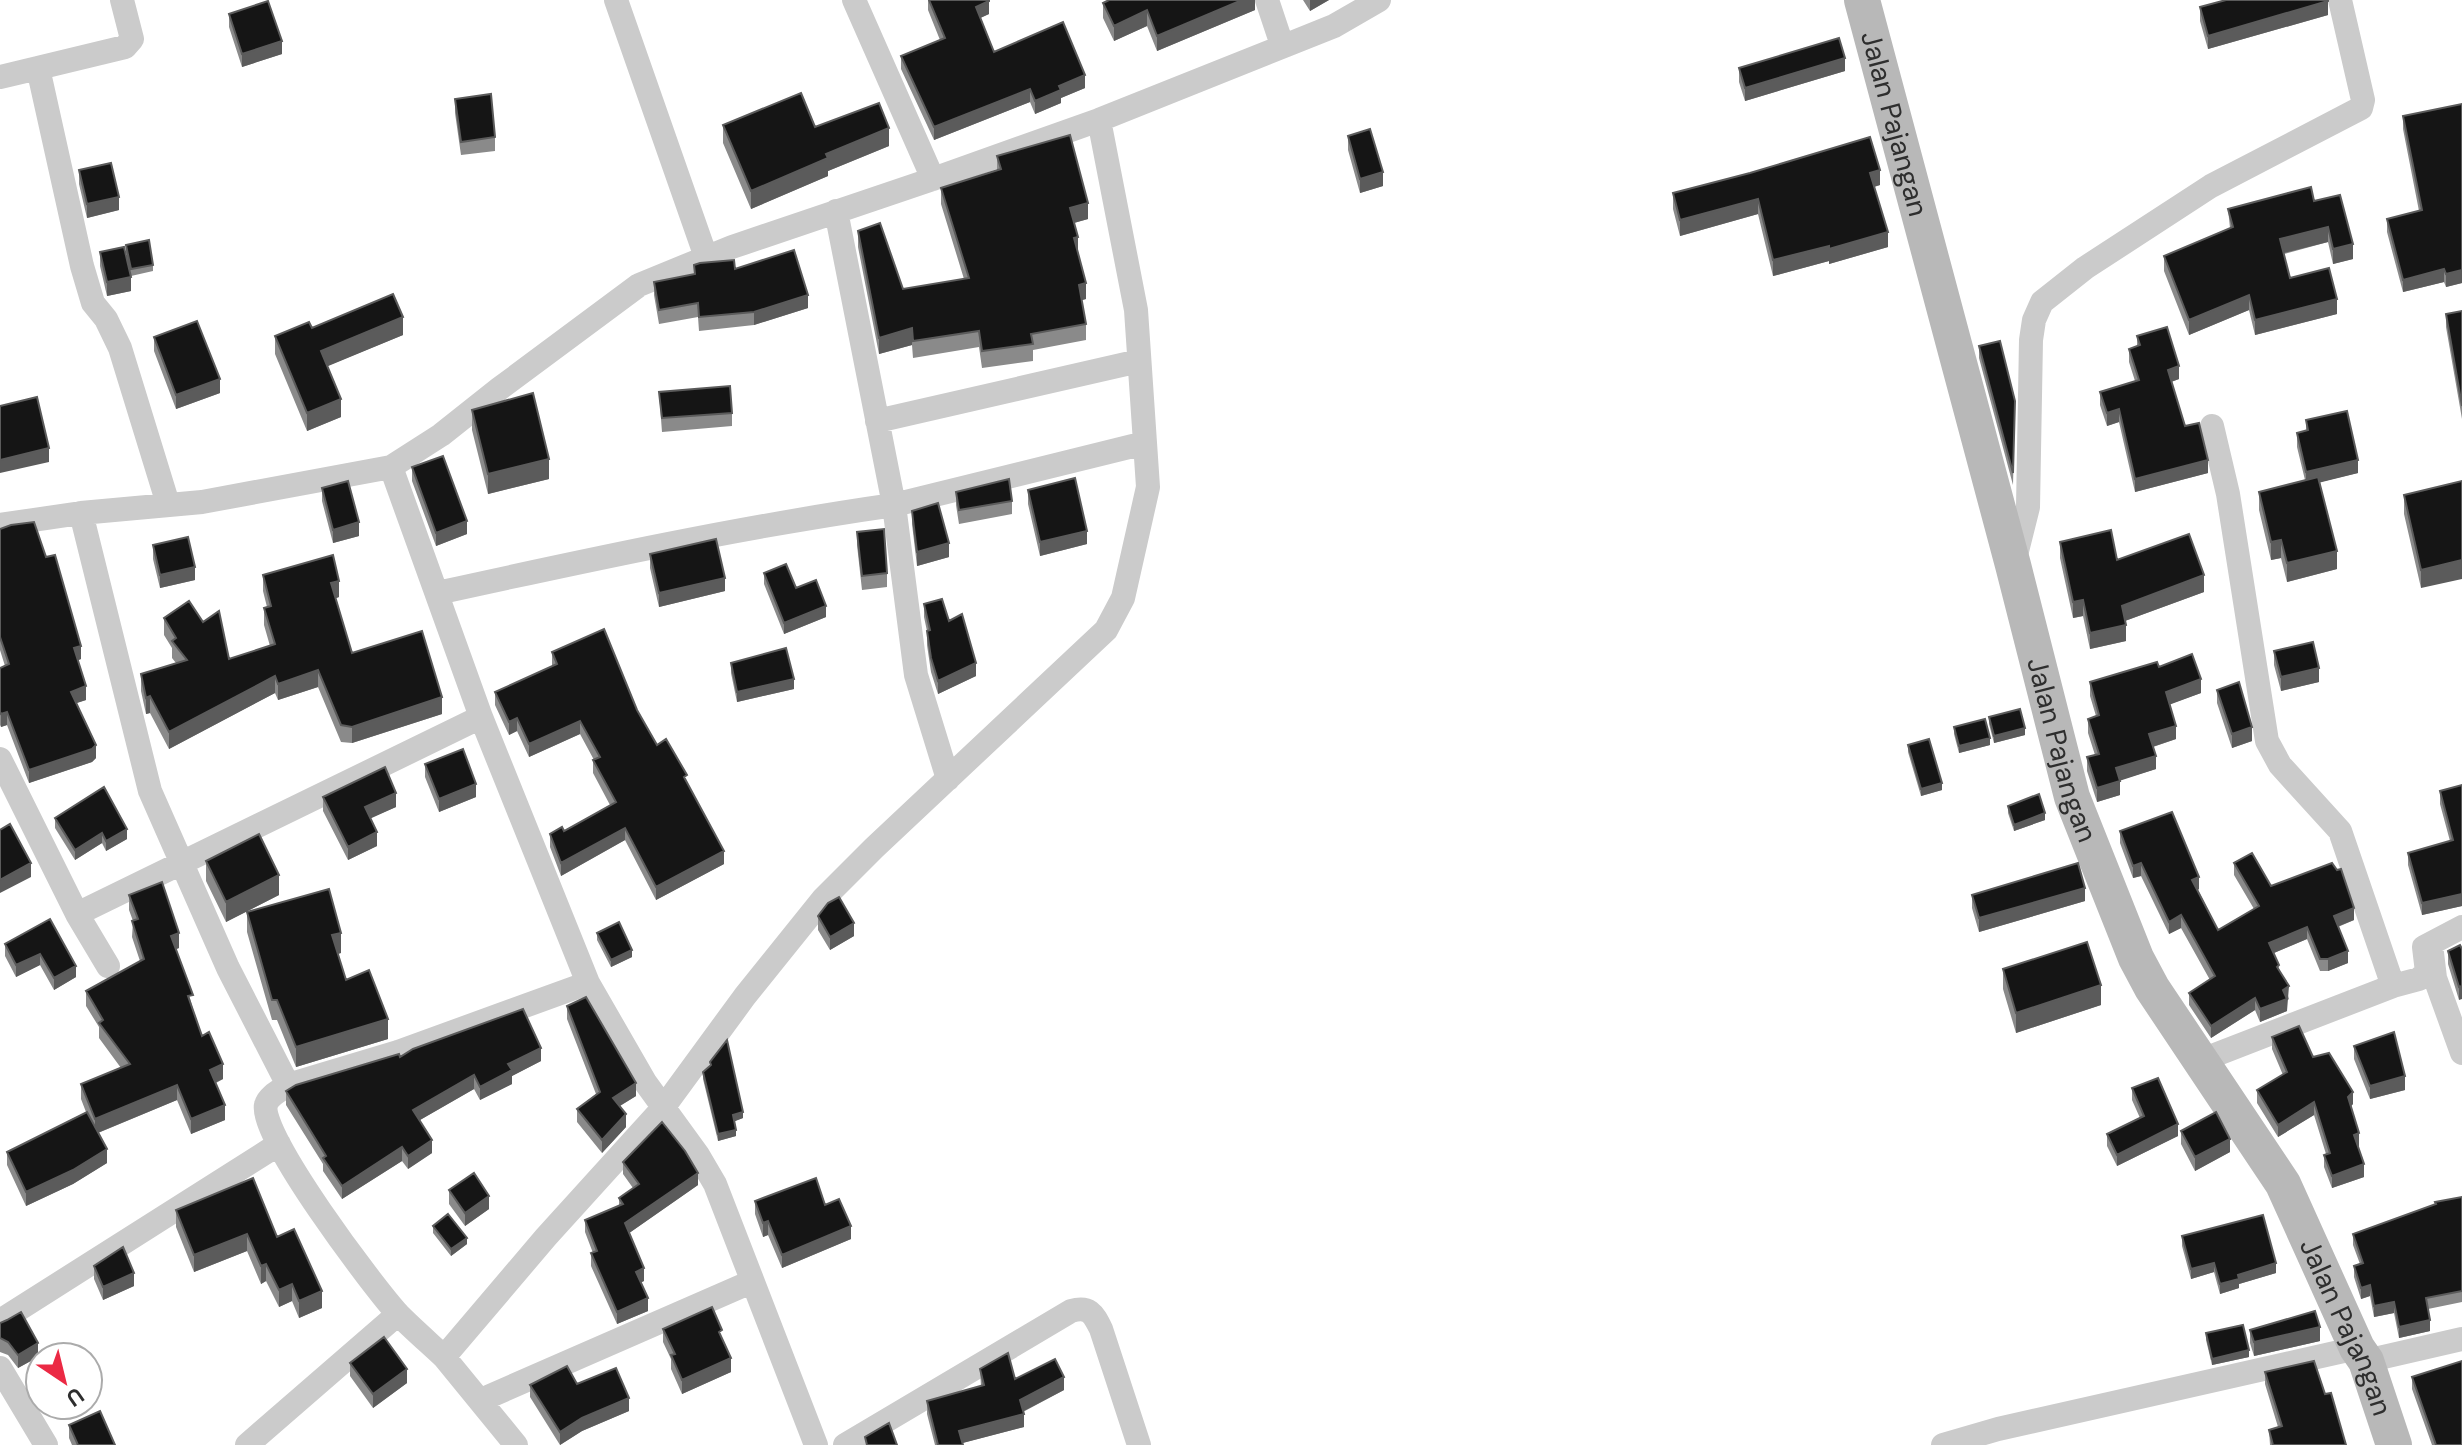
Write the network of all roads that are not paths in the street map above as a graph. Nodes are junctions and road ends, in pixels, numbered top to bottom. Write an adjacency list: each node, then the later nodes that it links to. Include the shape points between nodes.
1 (122, 0): 9 (street, via 132,39 125,47)
2 (616, 0): 14 (street)
3 (854, 0): 12 (street)
4 (1267, 0): 8 (street)
5 (1379, 0): 8 (street, via 1334,26)
6 (1862, 0): 24 (main road, Jalan Pajangan)
7 (2340, 0): 24 (street, via 2361,108 2211,186 2042,302 2031,340 2028,507)
8 (1282, 45): 11 (street)
9 (38, 68): 10 (street); 20 (street, via 93,303 120,348)
10 (0, 77)
11 (1099, 120): 12 (street); 15 (street, via 1136,310)
12 (933, 179): 13 (street)
13 (836, 211): 14 (street); 16 (street)
14 (706, 257): 19 (street, via 639,285)
15 (1139, 361): 16 (street); 18 (street)
16 (877, 421): 21 (street)
17 (2212, 426): 35 (street, via 2228,494 2267,741 2280,765 2340,831)
18 (1145, 443): 21 (street); 28 (street, via 1148,487 1113,621)
19 (391, 467): 20 (street); 25 (street)
20 (168, 504): 22 (street)
21 (894, 505): 25 (street, via 665,544); 28 (street, via 916,675)
22 (81, 513): 23 (street); 29 (street, via 150,791)
23 (0, 525)
24 (2013, 565): 37 (main road, Jalan Pajangan, via 2072,797 2136,958)
25 (437, 593): 26 (street)
26 (481, 717): 29 (street); 34 (street)
27 (0, 759): 30 (street)
28 (948, 779): 39 (street, via 823,899)
29 (180, 863): 30 (street); 38 (street)
30 (77, 914): 33 (street)
31 (2462, 927): 32 (street)
32 (2432, 941): 35 (street, via 2422,952 2424,976); 36 (street, via 2435,978)
33 (108, 966)
34 (588, 983): 38 (street, via 398,1052); 39 (street)
35 (2393, 986): 37 (street)
36 (2462, 1053)
37 (2202, 1060): 45 (main road, Jalan Pajangan, via 2283,1184)
38 (288, 1085): 40 (street, via 265,1107 267,1124)
39 (663, 1108): 41 (street, via 715,1184); 46 (street)
40 (279, 1144): 42 (street, via 350,1253); 43 (street)
41 (751, 1282): 48 (street); 52 (street)
42 (398, 1314): 46 (street); 50 (street)
43 (0, 1321)
44 (2462, 1339): 45 (street)
45 (2362, 1354): 55 (street); 56 (main road, Jalan Pajangan)
46 (444, 1357): 48 (street)
47 (0, 1368): 49 (street)
48 (481, 1400): 51 (street)
49 (46, 1445)
50 (247, 1445)
51 (516, 1445)
52 (816, 1445)
53 (845, 1445): 54 (street, via 1082,1308 1094,1315 1101,1329)
54 (1139, 1445)
55 (1943, 1445)
56 (2394, 1445)

